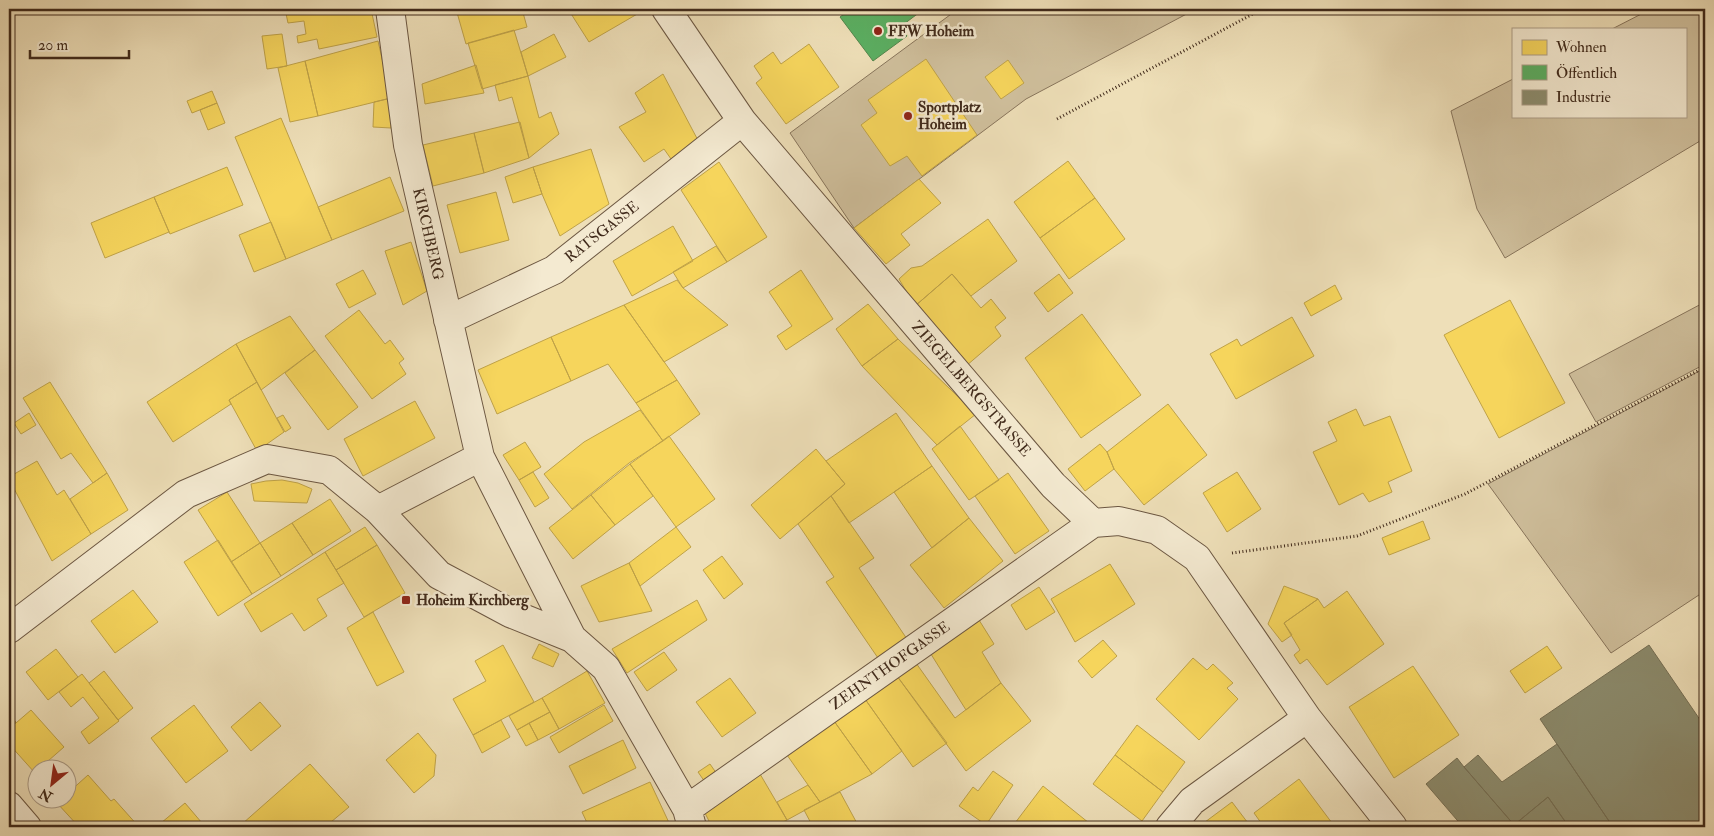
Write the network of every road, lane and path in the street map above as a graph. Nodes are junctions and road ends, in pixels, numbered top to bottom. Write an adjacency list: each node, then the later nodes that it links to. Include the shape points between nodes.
1 (390, 9): 6 (street, KIRCHBERG, via 408,145)
2 (666, 9): 5 (street, ZIEGELBERGSTRASSE)
3 (1262, 9): 4 (path)
4 (1057, 119)
5 (742, 121): 6 (street, RATSGASSE, via 554,270); 10 (street, ZIEGELBERGSTRASSE, via 1053,485)
6 (448, 320): 8 (street, KIRCHBERG)
7 (1705, 367): 11 (path, via 1465,494 1357,536)
8 (480, 457): 9 (street); 13 (street, KIRCHBERG)
9 (378, 510): 12 (street, via 329,470 267,459 186,494); 13 (street, via 439,575 510,613)
10 (1093, 523): 11 (street, via 1119,521 1157,530); 16 (street, ZEHNTHOFGASSE)
11 (1197, 558): 14 (street)
12 (9, 628)
13 (572, 638): 16 (street, via 606,668)
14 (1307, 718): 18 (street, via 1192,801); 19 (street)
15 (9, 806): 17 (street)
16 (690, 818)
17 (27, 827)
18 (1170, 827)
19 (1393, 827)

